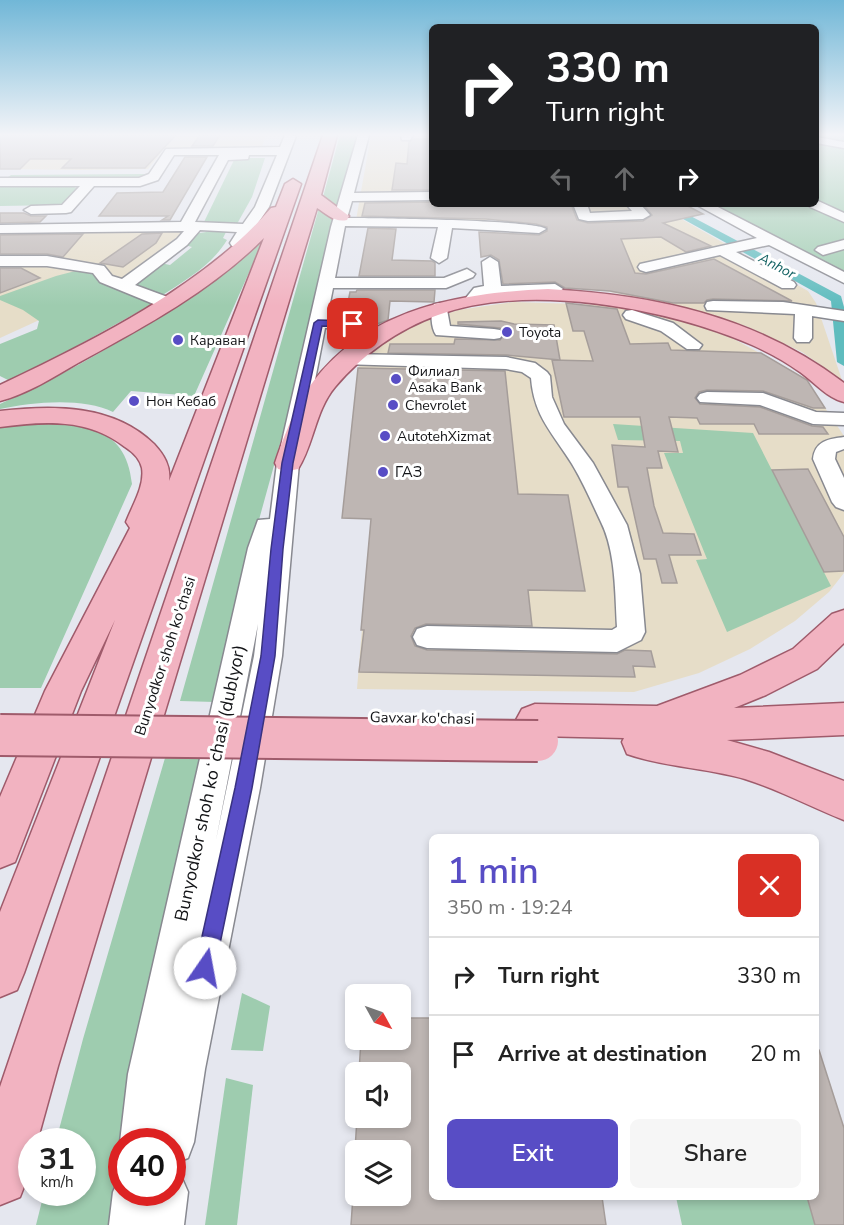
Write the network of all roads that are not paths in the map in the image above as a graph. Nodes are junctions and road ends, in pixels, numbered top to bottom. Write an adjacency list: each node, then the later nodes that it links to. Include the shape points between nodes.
1 (82, 192): 16 (street)
2 (207, 192): 21 (street)
3 (280, 192): 23 (street, Bunyodkor shoh koʻchasi (dublyor), via 262,207)
4 (287, 192): 35 (main road, via 254,238)
5 (292, 192): 63 (main road, Bunyodkor shoh ko'chasi)
6 (293, 192): 81 (main road, Bunyodkor shoh ko'chasi)
7 (314, 192): 19 (main road)
8 (314, 192): 19 (street, Bunyodkor shoh koʻchasi (dublyor))
9 (405, 192): 10 (street)
10 (429, 196)
11 (819, 206): 18 (street)
12 (581, 207): 13 (street, via 582,214 588,217 643,215)
13 (636, 207)
14 (708, 207): 26 (street)
15 (730, 207): 29 (street)
16 (66, 209): 17 (street); 22 (street)
17 (20, 210)
18 (844, 218)
19 (341, 219): 20 (street); 40 (street, Bunyodkor shoh koʻchasi (dublyor))
20 (446, 223): 25 (street, via 465,232); 30 (street)
21 (190, 227): 22 (street); 23 (street); 42 (street, via 182,242)
22 (50, 228): 24 (street)
23 (248, 228): 35 (street, Bunyodkor shoh koʻchasi (dublyor))
24 (0, 229)
25 (539, 229)
26 (769, 240): 28 (street); 39 (street)
27 (844, 244): 29 (street)
28 (722, 250): 36 (street); 41 (street)
29 (823, 250): 31 (street)
30 (439, 258)
31 (844, 260)
32 (0, 261): 33 (street)
33 (34, 261): 37 (street); 42 (street, via 98,269 106,279)
34 (490, 262): 44 (street)
35 (222, 265): 45 (main road)
36 (646, 267)
37 (0, 274)
38 (467, 274): 40 (street, via 446,283)
39 (844, 278)
40 (326, 283): 51 (street, Bunyodkor shoh koʻchasi (dublyor))
41 (788, 285)
42 (123, 286): 45 (street)
43 (555, 289): 44 (street)
44 (483, 294): 47 (main road); 48 (main road, via 541,296)
45 (167, 303): 58 (main road, via 77,356)
46 (713, 306): 49 (street)
47 (440, 308): 53 (street, via 442,331); 57 (main road, via 394,327)
48 (630, 309): 54 (street); 56 (street); 59 (main road, via 690,316 774,346 823,375)
49 (812, 311): 50 (street); 55 (street)
50 (844, 316)
51 (318, 323): 52 (street); 65 (street, Bunyodkor shoh koʻchasi (dublyor))
52 (353, 324)
53 (494, 334)
54 (640, 338)
55 (803, 338)
56 (693, 345)
57 (348, 360): 65 (main road, via 325,382 309,409); 69 (street, via 497,362 534,370 540,376 542,397 554,425 593,484 615,525 624,555 631,632 617,640)
58 (3, 390)
59 (844, 395)
60 (707, 398): 62 (street, via 763,399 813,418)
61 (0, 419): 67 (main road, via 84,417 110,425 142,447 152,459 156,474)
62 (844, 419)
63 (203, 428): 67 (main road); 78 (main road, Bunyodkor shoh ko'chasi)
64 (844, 443): 66 (street, via 825,450 824,459)
65 (288, 463): 79 (street, Bunyodkor shoh koʻchasi (dublyor), via 257,560 149,1074); 80 (street, Bunyodkor shoh koʻchasi (dublyor), via 268,656)
66 (844, 502)
67 (134, 546): 77 (main road, via 63,691)
68 (844, 622): 73 (main road, via 805,659 753,686)
69 (427, 637)
70 (0, 714): 72 (main road, Gavxar ko'chasi)
71 (844, 719): 73 (main road, Gavxar ko'chasi)
72 (536, 730): 73 (main road, Gavxar ko'chasi); 74 (main road, Gavxar ko'chasi, bridge)
73 (641, 732): 75 (main road, Gavxar ko'chasi, via 742,742); 76 (main road, via 779,771)
74 (0, 735)
75 (844, 738)
76 (844, 801)
77 (0, 848)
78 (0, 973)
79 (143, 1128)
80 (174, 1128)
81 (0, 1177)
82 (135, 1206): 84 (street)
83 (163, 1206): 85 (street)
84 (133, 1225)
85 (160, 1225)

